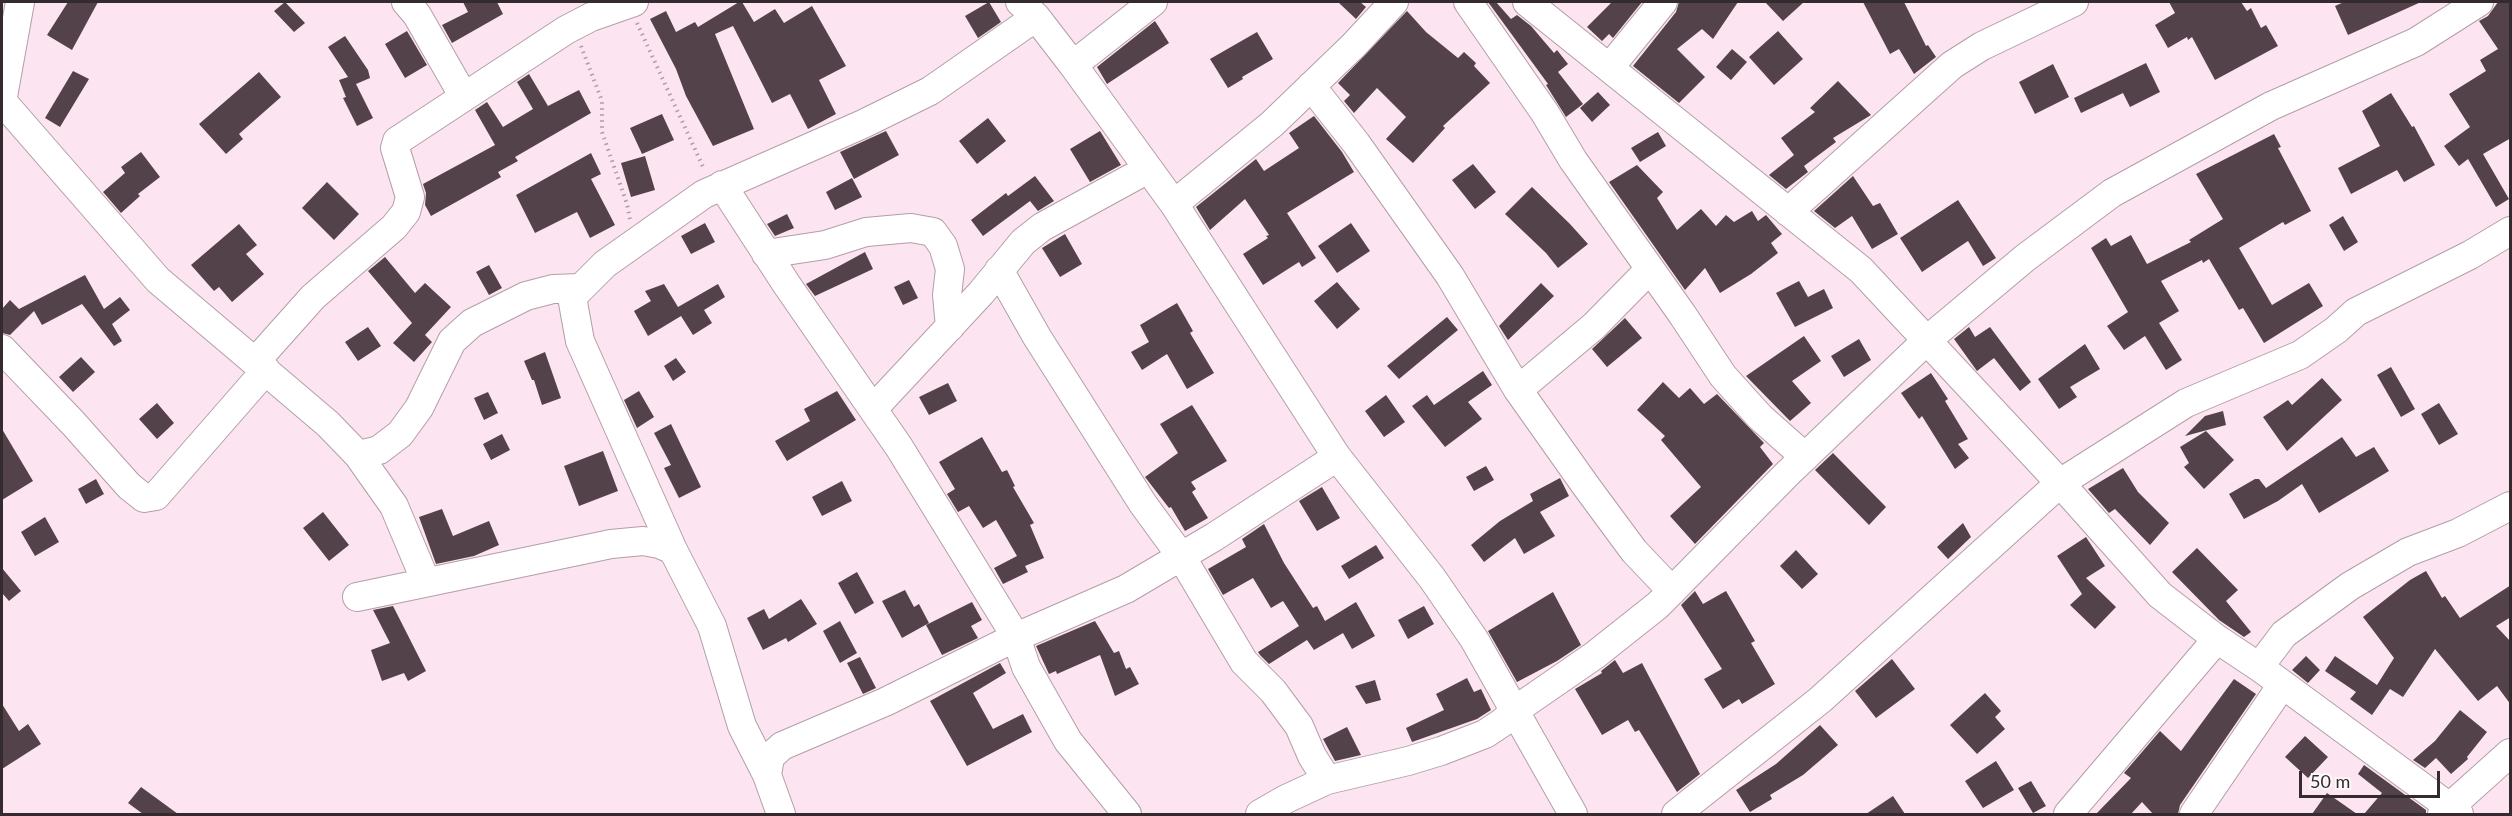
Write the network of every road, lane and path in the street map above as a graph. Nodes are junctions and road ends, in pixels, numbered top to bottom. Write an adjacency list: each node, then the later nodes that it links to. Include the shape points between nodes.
1 (20, 2): 17 (street)
2 (406, 2): 16 (street)
3 (1153, 2): 13 (street)
4 (1394, 2): 15 (street)
5 (1468, 2): 25 (street)
6 (1527, 2): 14 (street)
7 (1663, 2): 14 (street)
8 (2074, 2): 21 (street, via 1982,46 1952,65)
9 (2479, 2): 29 (street, via 2416,42 2271,106 2112,193 2025,258)
10 (631, 3): 12 (street); 19 (path, via 696,156)
11 (1028, 9): 13 (street); 19 (street, via 930,91)
12 (573, 26): 16 (street); 23 (path, via 602,101 602,132 627,204)
13 (1073, 66): 18 (street)
14 (1610, 68): 21 (street)
15 (1311, 86): 20 (street, via 1272,124); 32 (street, via 1450,276)
16 (464, 97): 31 (street, via 397,141 395,148 410,197 406,212 313,297)
17 (2, 102): 31 (street, via 158,280)
18 (1148, 169): 20 (street); 26 (street, via 1042,227)
19 (718, 187): 23 (street); 24 (street)
20 (1174, 204): 35 (street)
21 (1788, 212): 29 (street, via 1861,270)
22 (2511, 231): 37 (street, via 2356,312 2300,355 2186,403)
23 (633, 244): 27 (street)
24 (766, 254): 28 (street, via 825,245 866,232 911,228 933,232 943,246 950,269); 33 (street)
25 (1650, 269): 32 (street, via 1594,326); 36 (street, via 1723,376)
26 (999, 270): 28 (street); 40 (street, via 1143,504)
27 (580, 288): 34 (street, via 525,296 472,323 452,340 419,408 400,434 379,450); 39 (street, via 572,297 580,341)
28 (950, 327): 33 (street)
29 (1926, 341): 36 (street); 37 (street)
30 (2, 349): 31 (street, via 144,498 156,496)
31 (261, 366): 34 (street)
32 (1518, 390): 42 (street, via 1634,551)
33 (873, 410): 44 (street)
34 (358, 455): 41 (street, via 394,506)
35 (1337, 457): 40 (street); 48 (street, via 1432,578 1474,639)
36 (1805, 458): 42 (street)
37 (2060, 483): 45 (street, via 2160,595); 57 (street, via 1820,700)
38 (2511, 506): 46 (street, via 2458,533 2408,552 2349,586 2284,634)
39 (673, 550): 41 (street, via 643,541 611,544); 50 (street, via 712,626 742,726)
40 (1181, 556): 44 (street, via 1126,589); 51 (street, via 1244,662 1273,691 1299,726)
41 (426, 582): 43 (street)
42 (1672, 591): 48 (street, via 1595,655)
43 (357, 597)
44 (1016, 637): 50 (street, via 885,702 782,746 770,757); 54 (street, via 1026,667 1068,741)
45 (2217, 639): 46 (street); 58 (street)
46 (2259, 667): 47 (street)
47 (2282, 685): 52 (street); 59 (street)
48 (1514, 711): 51 (street, via 1485,734 1441,751); 56 (street)
49 (2511, 753): 52 (street)
50 (767, 775): 53 (street)
51 (1327, 780): 55 (street)
52 (2450, 812)
53 (781, 814)
54 (1127, 814)
55 (1260, 814)
56 (1573, 814)
57 (1676, 814)
58 (2068, 814)
59 (2194, 814)

